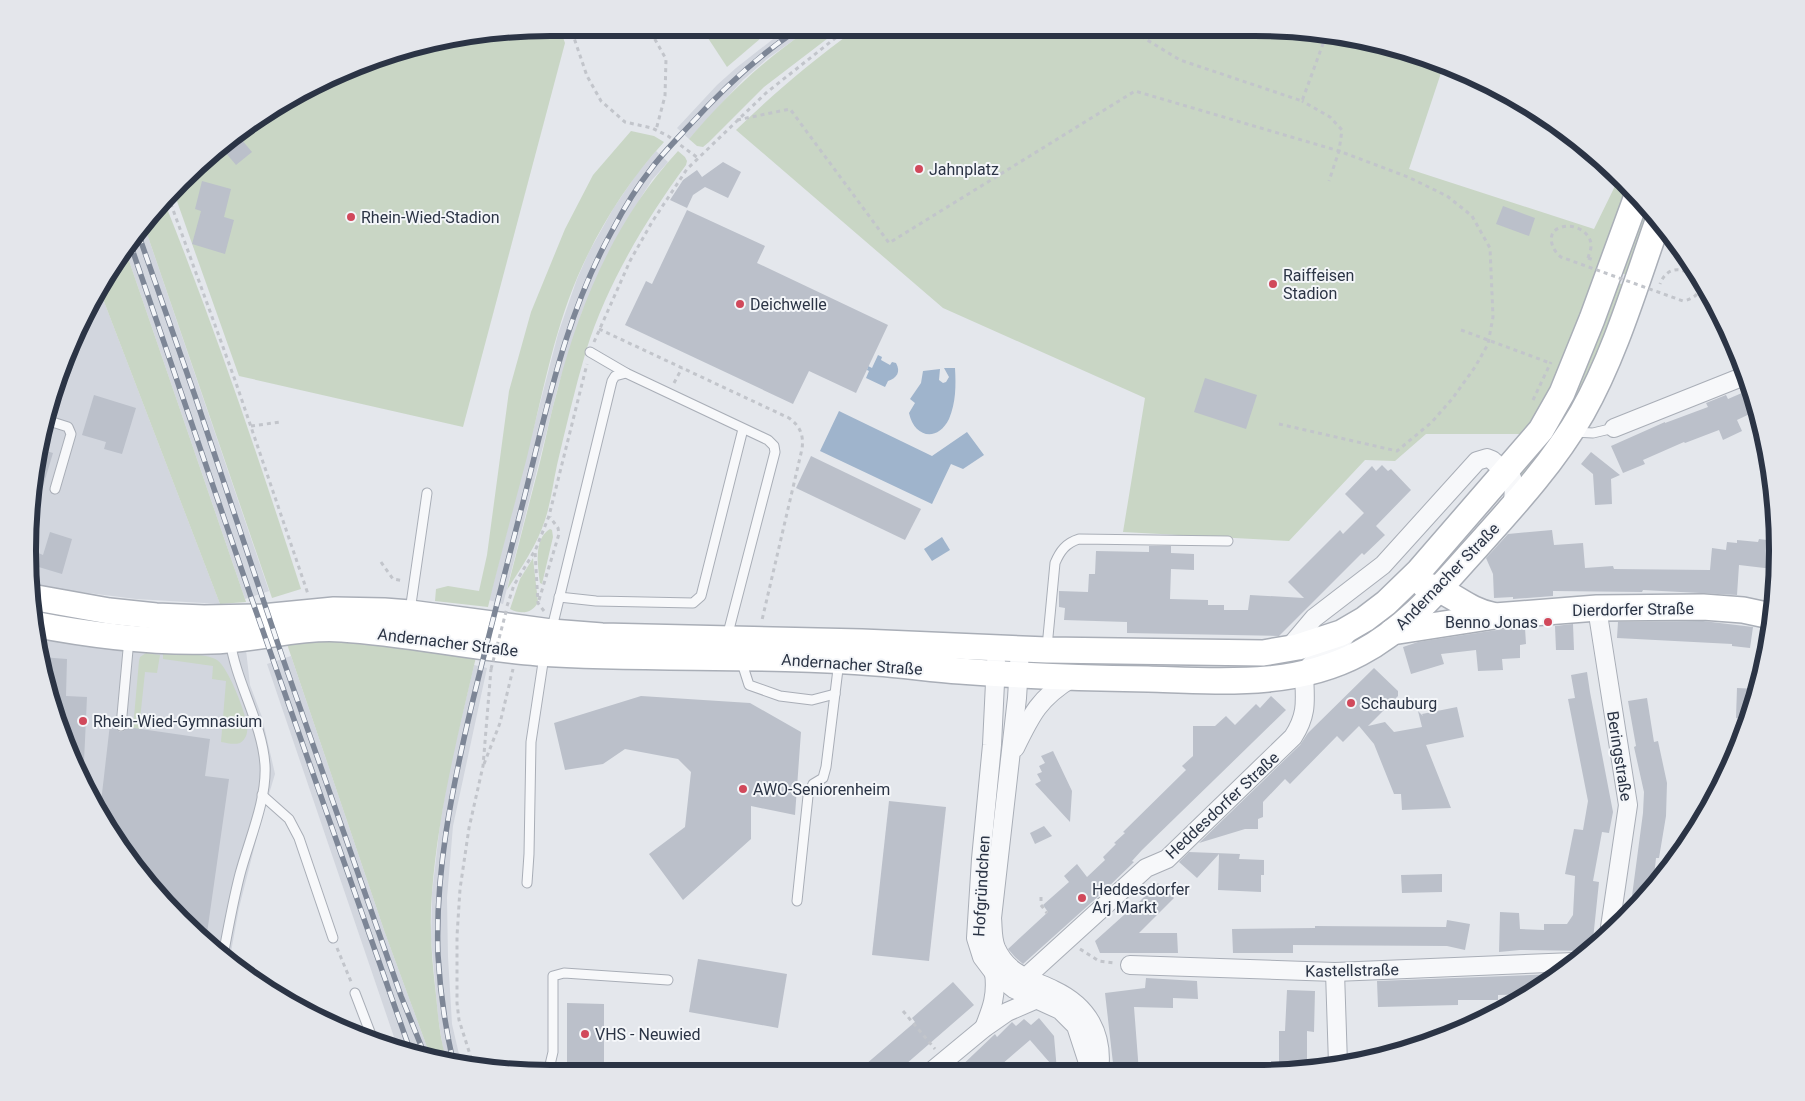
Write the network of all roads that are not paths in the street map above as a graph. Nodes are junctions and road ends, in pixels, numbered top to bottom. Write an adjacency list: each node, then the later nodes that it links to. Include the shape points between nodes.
1 (1635, 205): 10 (street, Andernacher Straße, via 1559,399 1541,430)
2 (1655, 228): 9 (street, Andernacher Straße, via 1609,356 1589,401)
3 (590, 352): 4 (lane)
4 (626, 373): 8 (lane); 17 (lane, via 615,376 612,381)
5 (1739, 378): 7 (street)
6 (53, 422): 11 (lane, via 68,426 71,434)
7 (1614, 428): 9 (lane, via 1593,433)
8 (743, 429): 17 (lane, via 701,596 693,604); 29 (lane, via 768,440 775,452)
9 (1570, 432): 13 (street, Andernacher Straße)
10 (1506, 472): 13 (street, via 1514,484); 15 (street, Andernacher Straße); 32 (street, via 1487,458 1477,461 1383,566 1314,618)
11 (55, 488)
12 (427, 492): 20 (lane)
13 (1513, 506): 16 (street, Andernacher Straße)
14 (1228, 541): 31 (lane, via 1071,541 1058,554 1055,564)
15 (1404, 586): 16 (street, Dierdorfer Straße, via 1422,584); 25 (street, Andernacher Straße)
16 (1439, 589): 22 (street, Dierdorfer Straße, via 1469,607); 26 (street, Andernacher Straße)
17 (559, 597): 27 (lane)
18 (39, 599): 24 (street, Andernacher Straße, via 84,608)
19 (1597, 608): 21 (street, Dierdorfer Straße, via 1703,607); 22 (street, Dierdorfer Straße); 43 (street, Beringstraße, via 1628,805)
20 (410, 613): 24 (street, Andernacher Straße, via 361,609 262,617 165,616); 27 (street, Andernacher Straße)
21 (1764, 615)
22 (1495, 616): 26 (street, Dierdorfer Straße)
23 (42, 624): 24 (street, Andernacher Straße)
24 (130, 625): 28 (street, Andernacher Straße, via 174,641); 38 (lane)
25 (1353, 627): 32 (street, Andernacher Straße, via 1319,642); 35 (street)
26 (1392, 632): 35 (street, Andernacher Straße, via 1358,654)
27 (547, 633): 28 (street, Andernacher Straße, via 517,651 333,628); 29 (street, Andernacher Straße); 41 (lane, via 531,742)
28 (230, 640): 40 (lane, via 236,671 261,739 265,767)
29 (733, 648): 30 (street, Andernacher Straße, via 862,642); 33 (street, Andernacher Straße); 37 (lane, via 749,685 780,696 812,700)
30 (1008, 649): 31 (street, Andernacher Straße); 34 (street, Hofgründchen)
31 (1047, 650): 32 (street, Andernacher Straße, via 1270,653)
32 (1287, 650)
33 (839, 661): 34 (street, Andernacher Straße); 37 (lane)
34 (1007, 674): 36 (street, Andernacher Straße); 39 (street, Hofgründchen); 49 (street, Hofgründchen, via 992,745 976,938 982,957)
35 (1304, 674): 36 (street, Andernacher Straße, via 1231,681); 50 (street, Heddesdorfer Straße, via 1303,719 1293,737 1167,859 1146,868 1070,938)
36 (1072, 678): 39 (street, via 1038,705)
37 (835, 694): 42 (lane, via 826,767 823,778 813,784 808,796)
38 (121, 726)
39 (1009, 760): 50 (street, Hofgründchen, via 992,918 997,949)
40 (262, 795): 44 (lane, via 289,819 299,838); 45 (lane, via 240,874)
41 (527, 883)
42 (796, 901)
43 (1611, 921)
44 (333, 938)
45 (225, 948)
46 (1562, 963): 48 (street, Kastellstraße)
47 (1130, 965): 48 (street, Kastellstraße)
48 (1335, 972): 57 (street)
49 (994, 973): 50 (street, Hofgründchen); 55 (street, via 996,988)
50 (1017, 979): 53 (street, Hofgründchen); 54 (street, via 1014,999); 61 (street, Hofgründchen, via 1068,998 1078,1005 1088,1016 1098,1040)
51 (668, 980): 58 (lane, via 564,973 553,976)
52 (355, 993): 56 (lane)
53 (1036, 999): 54 (street); 60 (street, Hofgründchen, via 1060,1010 1076,1026)
54 (1007, 1012): 55 (street)
55 (984, 1028): 59 (street)
56 (370, 1032)
57 (1338, 1058)
58 (550, 1065)
59 (939, 1065)
60 (1089, 1065)
61 (1100, 1065)

